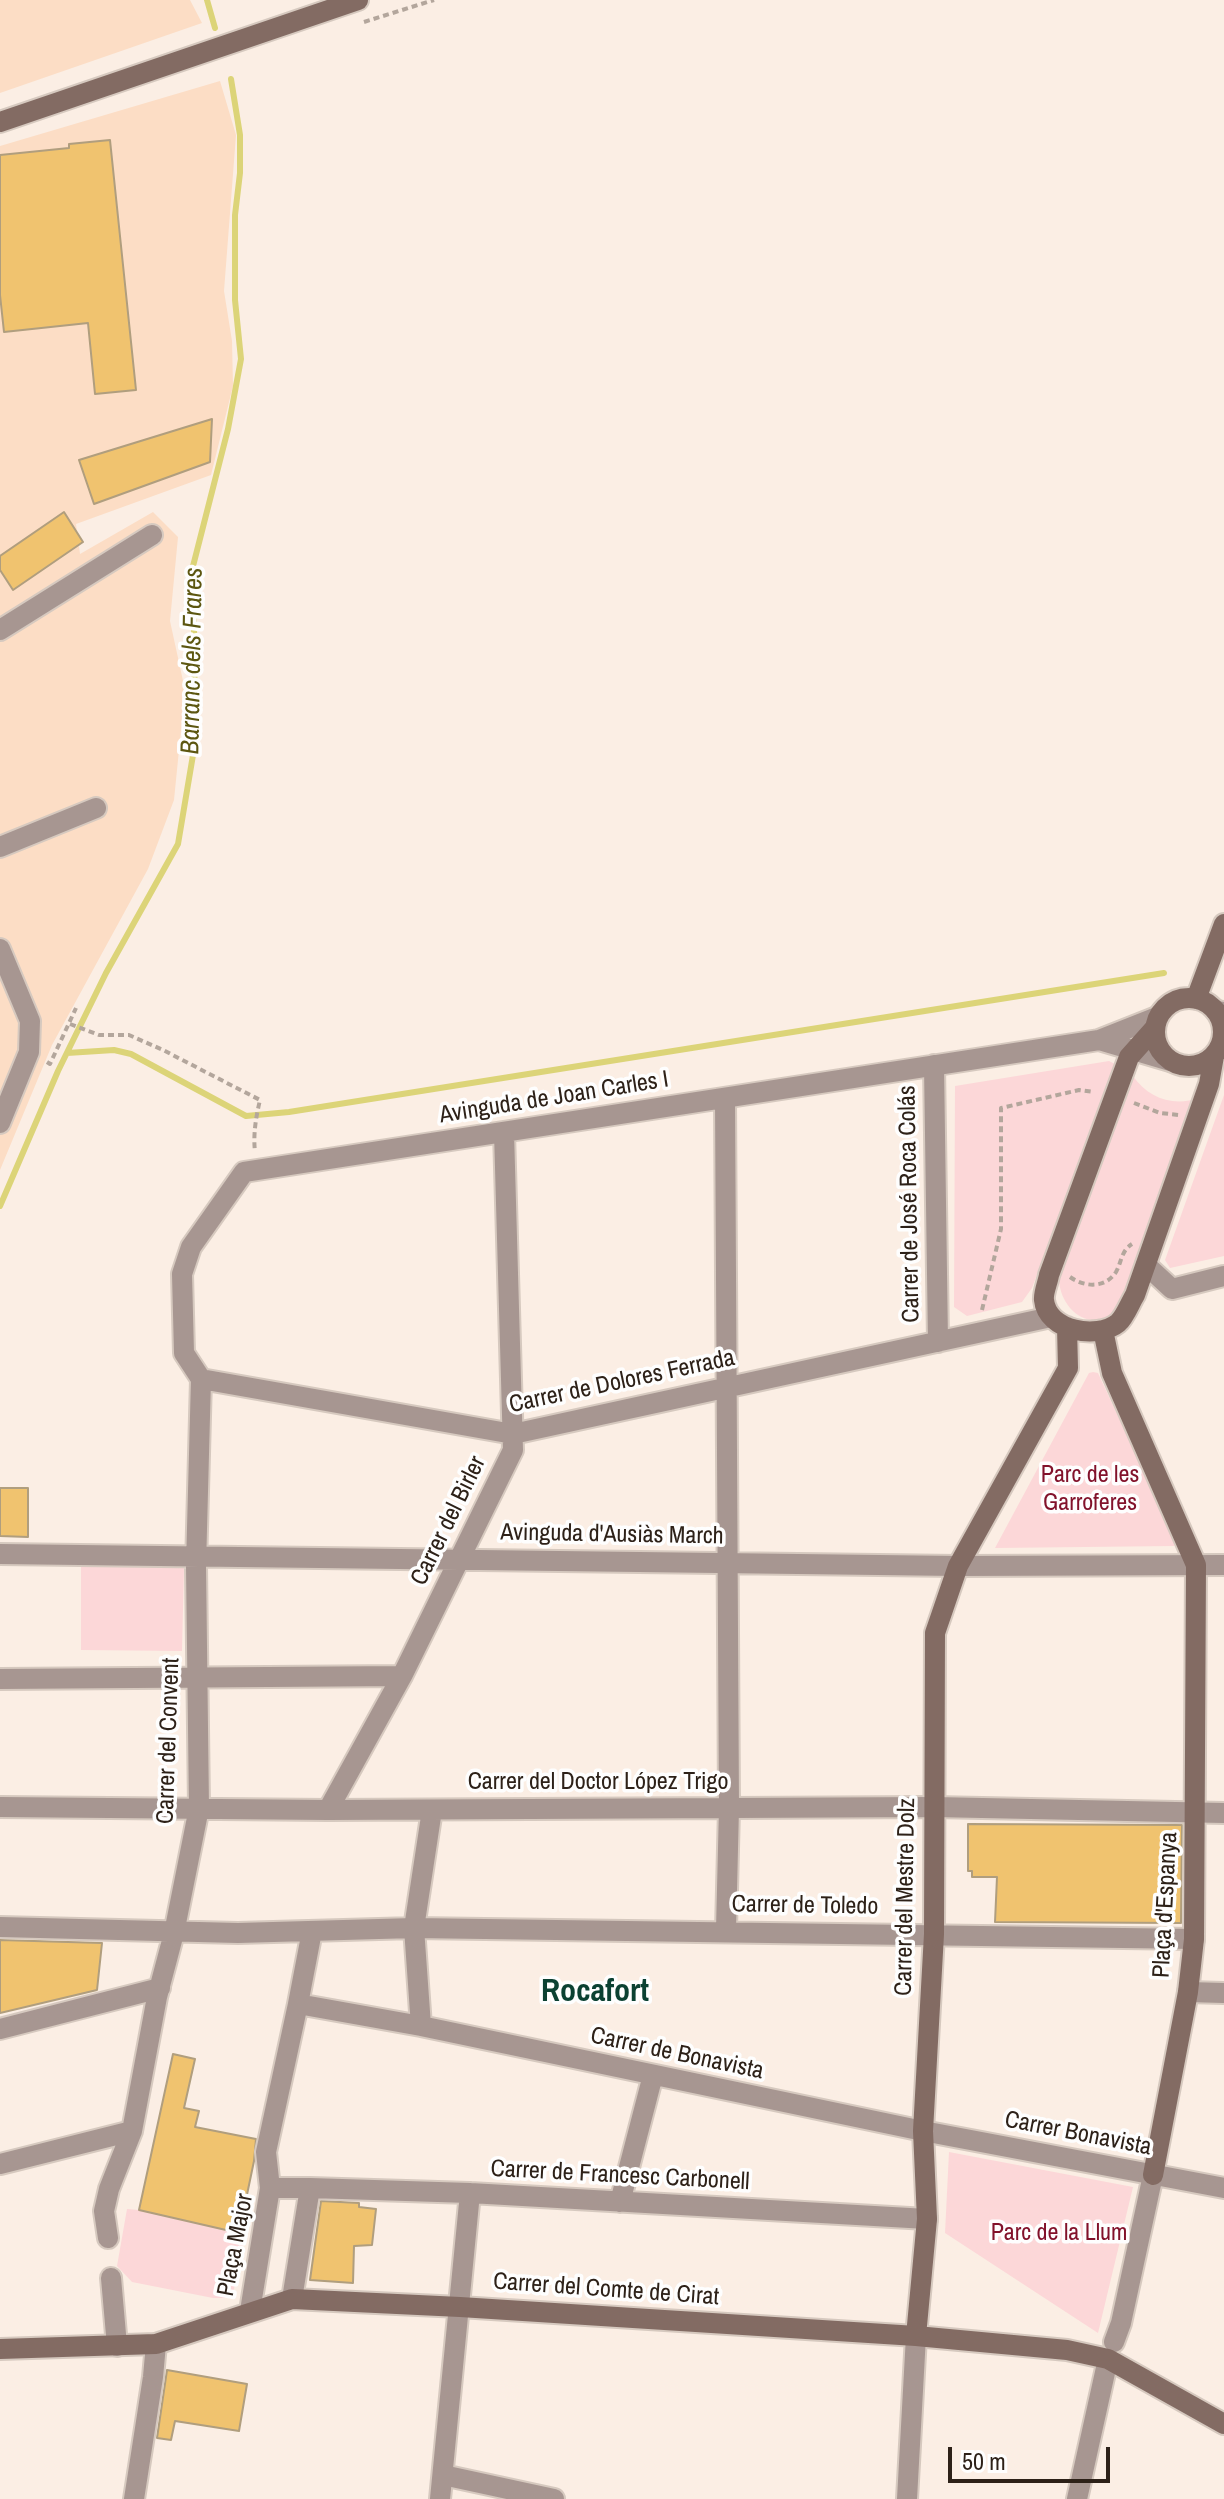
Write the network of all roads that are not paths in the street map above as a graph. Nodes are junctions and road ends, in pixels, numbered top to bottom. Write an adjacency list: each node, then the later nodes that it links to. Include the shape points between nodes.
1 (349, 2): 2 (street)
2 (0, 122)
3 (152, 535): 4 (street)
4 (0, 630)
5 (96, 808): 6 (street)
6 (0, 847)
7 (1224, 924): 9 (street)
8 (0, 949): 18 (street, via 30,1021 29,1052)
9 (1196, 999): 10 (street); 11 (street, via 1176,1000 1161,1011)
10 (1220, 1011): 13 (street)
11 (1156, 1023): 12 (street, Avinguda de Joan Carles I); 14 (street); 15 (street, via 1155,1037)
12 (1099, 1040): 14 (street, Avinguda de Joan Carles I); 16 (street, Avinguda de Joan Carles I)
13 (1219, 1049): 15 (street, via 1201,1064); 20 (street)
14 (1133, 1051): 15 (street, Avinguda de Joan Carles I); 22 (street, Carrer del Mestre Dolz, via 1049,1275 1044,1300)
15 (1170, 1061)
16 (934, 1065): 17 (street, Avinguda de Joan Carles I); 24 (street, Carrer de José Roca Colás)
17 (725, 1098): 19 (street, Avinguda de Joan Carles I); 26 (street)
18 (0, 1123)
19 (504, 1132): 25 (street, Avinguda de Joan Carles I, via 244,1172 191,1247 182,1274 184,1353); 27 (street, Carrer del Birler)
20 (1146, 1265): 21 (street, via 1172,1289); 23 (street, via 1119,1322)
21 (1224, 1276)
22 (1059, 1322): 23 (street); 24 (street, Carrer de Dolores Ferrada); 34 (street, Carrer del Mestre Dolz, via 1068,1368)
23 (1103, 1330): 32 (street, via 1112,1373)
24 (938, 1342): 26 (street, Carrer de Dolores Ferrada)
25 (201, 1379): 27 (street, Carrer de Dolores Ferrada); 29 (street, Carrer del Convent)
26 (725, 1388): 27 (street, Carrer de Dolores Ferrada); 31 (street)
27 (513, 1434): 30 (street, Carrer del Birler, via 513,1450)
28 (0, 1554): 29 (street, Avinguda d'Ausiàs March)
29 (196, 1556): 30 (street, Avinguda d'Ausiàs March); 36 (street, Carrer del Convent)
30 (460, 1559): 31 (street, Avinguda d'Ausiàs March); 35 (street, Carrer del Birler)
31 (727, 1563): 34 (street, Avinguda d'Ausiàs March); 41 (street)
32 (1196, 1565): 33 (street, Avinguda d'Ausiàs March); 34 (street, Avinguda d'Ausiàs March); 44 (street)
33 (1224, 1565)
34 (958, 1566): 39 (street, Carrer del Mestre Dolz, via 935,1633)
35 (402, 1676): 36 (street); 42 (street, Carrer del Birler)
36 (199, 1678): 37 (street); 40 (street, Carrer del Convent)
37 (0, 1679)
38 (0, 1807): 40 (street, Carrer del Doctor López Trigo)
39 (934, 1807): 41 (street, Carrer del Doctor López Trigo); 44 (street, Carrer del Doctor López Trigo); 51 (street, Carrer del Mestre Dolz)
40 (199, 1808): 42 (street, Carrer del Doctor López Trigo); 50 (street, Carrer del Convent)
41 (729, 1808): 43 (street, Carrer del Doctor López Trigo); 48 (street)
42 (328, 1810): 43 (street, Carrer del Doctor López Trigo)
43 (432, 1810): 47 (street)
44 (1196, 1812): 45 (street, Plaça d'Espanya); 52 (street, Plaça d'Espanya)
45 (1224, 1813)
46 (0, 1927): 50 (street, Carrer de Toledo)
47 (414, 1928): 48 (street, Carrer de Toledo); 49 (street, Carrer de Toledo); 57 (street)
48 (726, 1930): 51 (street, Carrer de Toledo)
49 (312, 1931): 50 (street, Carrer de Toledo); 56 (street)
50 (174, 1933): 53 (street, Carrer del Convent)
51 (934, 1934): 52 (street, Carrer de Toledo); 61 (street, Carrer del Mestre Dolz)
52 (1194, 1939): 54 (street, Plaça d'Espanya)
53 (160, 1988): 58 (street); 60 (street, Carrer del Convent)
54 (1188, 1992): 55 (street, Plaça d'Espanya); 63 (street)
55 (1224, 1993)
56 (298, 2004): 57 (street, Carrer de Bonavista); 64 (street, via 266,2152)
57 (421, 2026): 59 (street, Carrer de Bonavista)
58 (0, 2029)
59 (653, 2075): 61 (street, Carrer de Bonavista); 68 (street)
60 (132, 2131): 62 (street); 70 (street, Carrer del Convent, via 104,2211)
61 (923, 2131): 63 (street, Carrer Bonavista); 69 (street, Carrer del Mestre Dolz)
62 (0, 2164)
63 (1153, 2175): 66 (street, Carrer Bonavista); 79 (street)
64 (270, 2188): 65 (street, Plaça Major); 74 (street, Plaça Major)
65 (310, 2188): 67 (street, Carrer de Francesc Carbonell); 72 (street)
66 (1224, 2188)
67 (470, 2193): 68 (street, Carrer de Francesc Carbonell); 73 (street)
68 (620, 2202): 69 (street, Carrer de Francesc Carbonell)
69 (927, 2219): 75 (street, Carrer del Mestre Dolz)
70 (108, 2238)
71 (111, 2278): 77 (street)
72 (292, 2299): 73 (street, Carrer del Comte de Cirat); 74 (street, Plaça Major)
73 (460, 2307): 75 (street, Carrer del Comte de Cirat); 81 (street)
74 (250, 2311): 76 (street, Plaça Major)
75 (916, 2336): 79 (street, Carrer del Comte de Cirat); 85 (street, Carrer del Mestre Dolz)
76 (156, 2344): 77 (street, Plaça Major); 82 (street)
77 (117, 2346): 78 (street, Plaça Major)
78 (0, 2349)
79 (1111, 2350): 80 (street, Carrer del Comte de Cirat); 86 (street)
80 (1224, 2424)
81 (443, 2475): 83 (street); 84 (street)
82 (134, 2499)
83 (440, 2499)
84 (554, 2499)
85 (907, 2499)
86 (1077, 2499)

